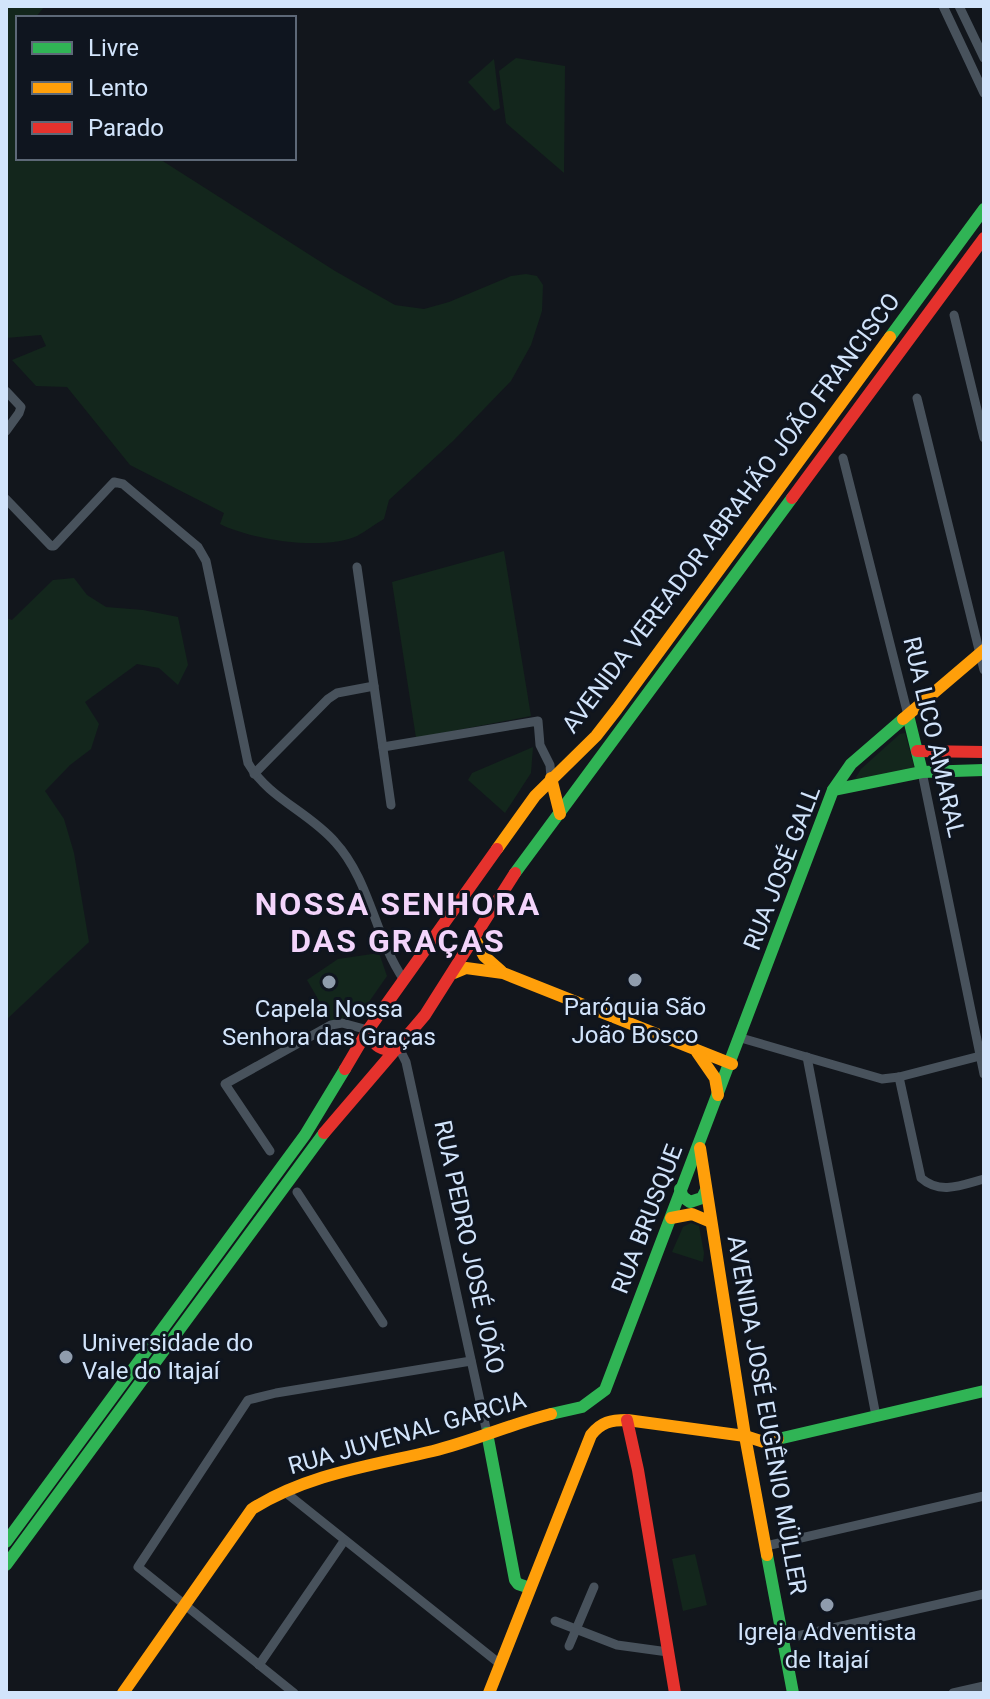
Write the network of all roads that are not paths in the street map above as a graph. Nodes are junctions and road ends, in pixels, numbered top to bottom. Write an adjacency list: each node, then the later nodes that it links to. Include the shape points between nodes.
1 (943, 6): 4 (street)
2 (959, 6): 3 (street)
3 (984, 58)
4 (983, 90)
5 (984, 209): 25 (main road, AVENIDA VEREADOR ABRAHÃO JOÃO FRANCISCO, via 617,709)
6 (984, 238): 28 (main road, AVENIDA VEREADOR ABRAHÃO JOÃO FRANCISCO)
7 (954, 315): 11 (street)
8 (6, 391): 10 (street, via 21,407)
9 (917, 398): 15 (street)
10 (6, 431)
11 (984, 438)
12 (843, 458): 18 (street, RUA LICO AMARAL)
13 (6, 499): 24 (street, via 54,546 118,482 198,547 206,561 241,741)
14 (357, 567): 17 (street)
15 (982, 652): 16 (street); 18 (main road, RUA JOSÉ GALL)
16 (984, 670)
17 (374, 686): 19 (street); 24 (street, via 328,699)
18 (908, 715): 20 (main road, RUA LICO AMARAL); 26 (main road, RUA JOSÉ GALL, via 851,764)
19 (383, 747): 25 (street, via 538,721); 27 (street)
20 (917, 751): 21 (main road); 23 (main road, RUA LICO AMARAL)
21 (984, 752)
22 (984, 770): 23 (main road)
23 (922, 772): 26 (main road); 37 (street, RUA LICO AMARAL)
24 (254, 774): 32 (street, via 334,841 351,865)
25 (551, 778): 28 (main road); 32 (main road, AVENIDA VEREADOR ABRAHÃO JOÃO FRANCISCO)
26 (833, 790): 34 (main road, RUA JOSÉ GALL)
27 (391, 805)
28 (560, 814): 29 (main road, AVENIDA VEREADOR ABRAHÃO JOÃO FRANCISCO, via 517,870)
29 (475, 939): 30 (main road, AVENIDA VEREADOR ABRAHÃO JOÃO FRANCISCO); 31 (main road)
30 (454, 973): 31 (main road, via 466,968); 35 (main road, AVENIDA VEREADOR ABRAHÃO JOÃO FRANCISCO)
31 (503, 973): 36 (main road)
32 (404, 980): 33 (main road, AVENIDA VEREADOR ABRAHÃO JOÃO FRANCISCO)
33 (368, 1030): 35 (main road, via 377,1048); 44 (street, via 331,1025 225,1084); 62 (main road, AVENIDA VEREADOR ABRAHÃO JOÃO FRANCISCO, via 305,1135)
34 (741, 1038): 38 (street); 39 (main road, RUA JOSÉ GALL)
35 (399, 1048): 52 (street, RUA PEDRO JOSÉ JOÃO); 64 (main road, AVENIDA VEREADOR ABRAHÃO JOÃO FRANCISCO, via 311,1149)
36 (697, 1052): 39 (main road); 42 (main road, via 715,1078)
37 (980, 1056): 40 (street, RUA LICO AMARAL); 41 (street)
38 (807, 1057): 41 (street, via 882,1079); 55 (street)
39 (732, 1064): 42 (main road, RUA BRUSQUE)
40 (984, 1074)
41 (899, 1077): 45 (street, via 921,1178 943,1189)
42 (719, 1098): 43 (main road, RUA BRUSQUE)
43 (699, 1144): 46 (main road, RUA BRUSQUE); 47 (main road, AVENIDA JOSÉ EUGÊNIO MÜLLER)
44 (270, 1151)
45 (984, 1179)
46 (680, 1189): 47 (main road, via 690,1202); 49 (main road, RUA BRUSQUE)
47 (706, 1190): 50 (main road, AVENIDA JOSÉ EUGÊNIO MÜLLER)
48 (297, 1192): 51 (street)
49 (671, 1218): 50 (main road, via 695,1214); 53 (main road, RUA BRUSQUE)
50 (711, 1222): 58 (main road, AVENIDA JOSÉ EUGÊNIO MÜLLER)
51 (383, 1323)
52 (471, 1361): 57 (street, RUA PEDRO JOSÉ JOÃO); 68 (street, via 248,1400 138,1567)
53 (605, 1390): 57 (main road, RUA JUVENAL GARCIA, via 580,1409)
54 (984, 1391): 55 (main road)
55 (876, 1416): 58 (main road, via 764,1442)
56 (627, 1420): 58 (main road); 66 (main road, via 609,1420 591,1435); 73 (main road)
57 (487, 1433): 59 (main road, RUA JUVENAL GARCIA, via 332,1474); 66 (main road, RUA PEDRO JOSÉ JOÃO, via 515,1580)
58 (745, 1436): 63 (main road, AVENIDA JOSÉ EUGÊNIO MÜLLER)
59 (285, 1492): 61 (street); 68 (main road, RUA JUVENAL GARCIA, via 252,1509)
60 (984, 1496): 63 (street)
61 (344, 1541): 74 (street); 75 (street)
62 (6, 1542)
63 (766, 1546): 71 (main road, AVENIDA JOSÉ EUGÊNIO MÜLLER)
64 (6, 1565)
65 (594, 1587): 70 (street)
66 (530, 1588): 74 (main road)
67 (984, 1594): 71 (street)
68 (185, 1604): 75 (street); 77 (main road, RUA JUVENAL GARCIA)
69 (555, 1621): 70 (street)
70 (576, 1630): 72 (street); 73 (street, via 625,1647)
71 (784, 1639): 81 (main road, AVENIDA JOSÉ EUGÊNIO MÜLLER)
72 (569, 1646)
73 (668, 1652): 80 (main road)
74 (500, 1664): 79 (main road)
75 (259, 1665): 78 (street)
76 (984, 1686): 82 (street)
77 (123, 1693)
78 (294, 1693)
79 (489, 1693)
80 (675, 1693)
81 (793, 1693)
82 (953, 1693)

